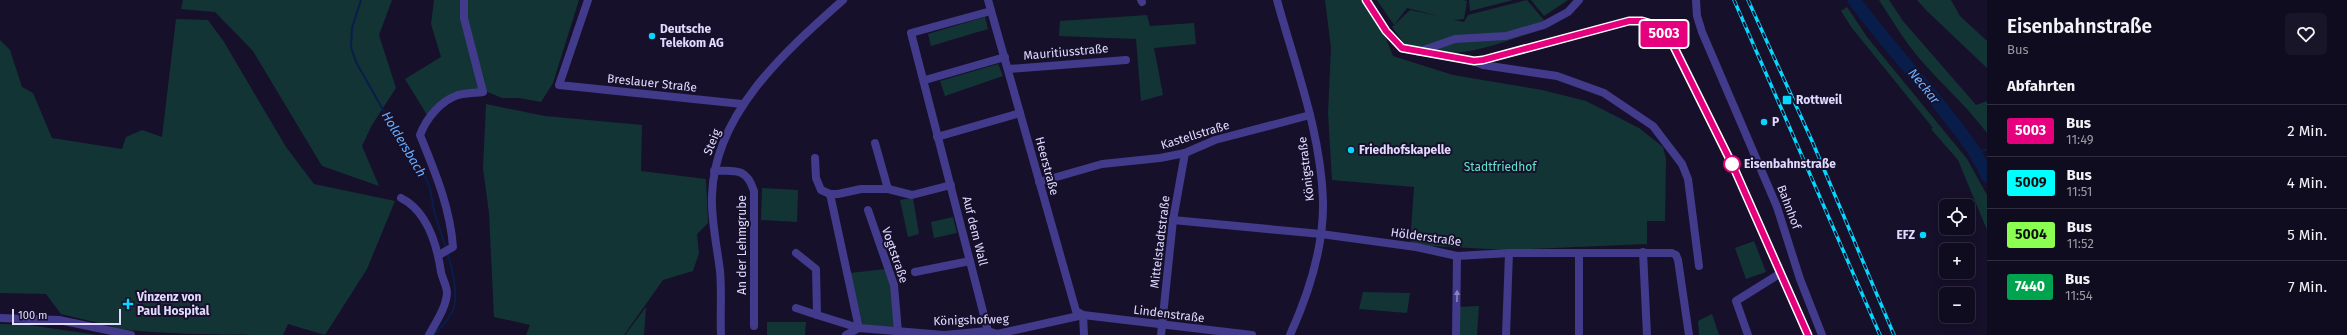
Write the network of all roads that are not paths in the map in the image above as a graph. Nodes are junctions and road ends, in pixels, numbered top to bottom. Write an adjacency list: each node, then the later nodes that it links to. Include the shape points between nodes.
1 (464, 0): 32 (street, via 464,18 483,92 457,96 439,108 425,121 420,135 448,208 453,247)
2 (588, 0): 16 (street, Breslauer Straße, via 559,85)
3 (843, 0): 16 (street, Steig, via 790,50)
4 (988, 0): 9 (street, Heerstraße)
5 (1276, 0): 18 (street, Königstraße)
6 (1366, 0): 10 (street, via 1386,31 1402,48)
7 (1579, 0): 10 (street, via 1568,12 1544,25 1506,36 1455,39)
8 (1696, 0): 66 (street, Bahnhof, via 1702,32 1777,207 1800,279)
9 (991, 11): 11 (street, Heerstraße); 15 (street, Auf dem Wall, via 911,33)
10 (1417, 52): 13 (street)
11 (1005, 57): 14 (street, Heerstraße); 15 (street)
12 (1126, 60): 14 (street, Mauritiusstraße)
13 (1474, 61): 39 (street, via 1483,65 1557,76 1604,93 1653,126 1682,164 1688,179); 41 (street, via 1629,21 1642,21 1659,26 1681,61 1734,168)
14 (1008, 69): 17 (street, Heerstraße)
15 (925, 80): 19 (street, Auf dem Wall)
16 (742, 104): 23 (street, Steig, via 722,146)
17 (1020, 113): 19 (street); 24 (street, Heerstraße)
18 (1310, 115): 21 (street, Kastellstraße, via 1215,140); 31 (street, Königstraße, via 1322,181)
19 (937, 137): 25 (street, Auf dem Wall)
20 (875, 142): 26 (street)
21 (1185, 153): 24 (street, Kastellstraße, via 1102,164); 30 (street, Mittelstadtstraße)
22 (816, 158): 27 (street, via 816,178 821,190)
23 (714, 171): 47 (street, An der Lehmgrube, via 739,170 749,178 754,191); 53 (street, Steig, via 712,197 720,273)
24 (1039, 182): 44 (street, Heerstraße, via 1076,311)
25 (951, 185): 26 (street, via 912,195); 38 (street, Auf dem Wall)
26 (888, 189): 27 (street, via 861,189)
27 (830, 194): 48 (street)
28 (401, 198): 32 (street, via 418,209)
29 (868, 210): 50 (street, Vogtstraße, via 894,285)
30 (1174, 220): 31 (street, Hölderstraße); 46 (street, Mittelstadtstraße)
31 (1321, 234): 37 (street, Hölderstraße, via 1416,247); 58 (street, Königstraße, via 1304,305)
32 (444, 252): 52 (street, via 441,273 447,292 443,311)
33 (1643, 252): 36 (street, Hölderstraße); 62 (street); 63 (street, Hölderstraße, via 1676,255)
34 (796, 253): 43 (street, via 816,269)
35 (1509, 253): 36 (street, Hölderstraße); 37 (street, Hölderstraße); 60 (street)
36 (1579, 255): 61 (street)
37 (1457, 256): 59 (street, one-way to 37)
38 (970, 261): 40 (street); 49 (street, Auf dem Wall)
39 (1699, 266)
40 (915, 272)
41 (1781, 273): 64 (street, via 1736,301); 65 (street)
42 (796, 308): 43 (street, Königshofweg)
43 (817, 315): 48 (street, Königshofweg)
44 (1083, 316): 46 (street, Lindenstraße); 49 (street, Königshofweg, via 997,334); 55 (street, Heerstraße)
45 (0, 318): 51 (street, via 59,320)
46 (1162, 325): 56 (street, Mittelstadtstraße); 57 (street, Lindenstraße)
47 (754, 326)
48 (859, 328): 50 (street, Königshofweg); 54 (street)
49 (988, 331): 50 (street, Königshofweg, via 944,335)
50 (898, 332)
51 (131, 335)
52 (429, 335)
53 (721, 335)
54 (846, 335)
55 (1084, 335)
56 (1161, 335)
57 (1252, 335)
58 (1290, 335)
59 (1456, 335)
60 (1506, 335)
61 (1579, 335)
62 (1647, 335)
63 (1689, 335)
64 (1748, 335)
65 (1808, 335)
66 (1822, 335)

